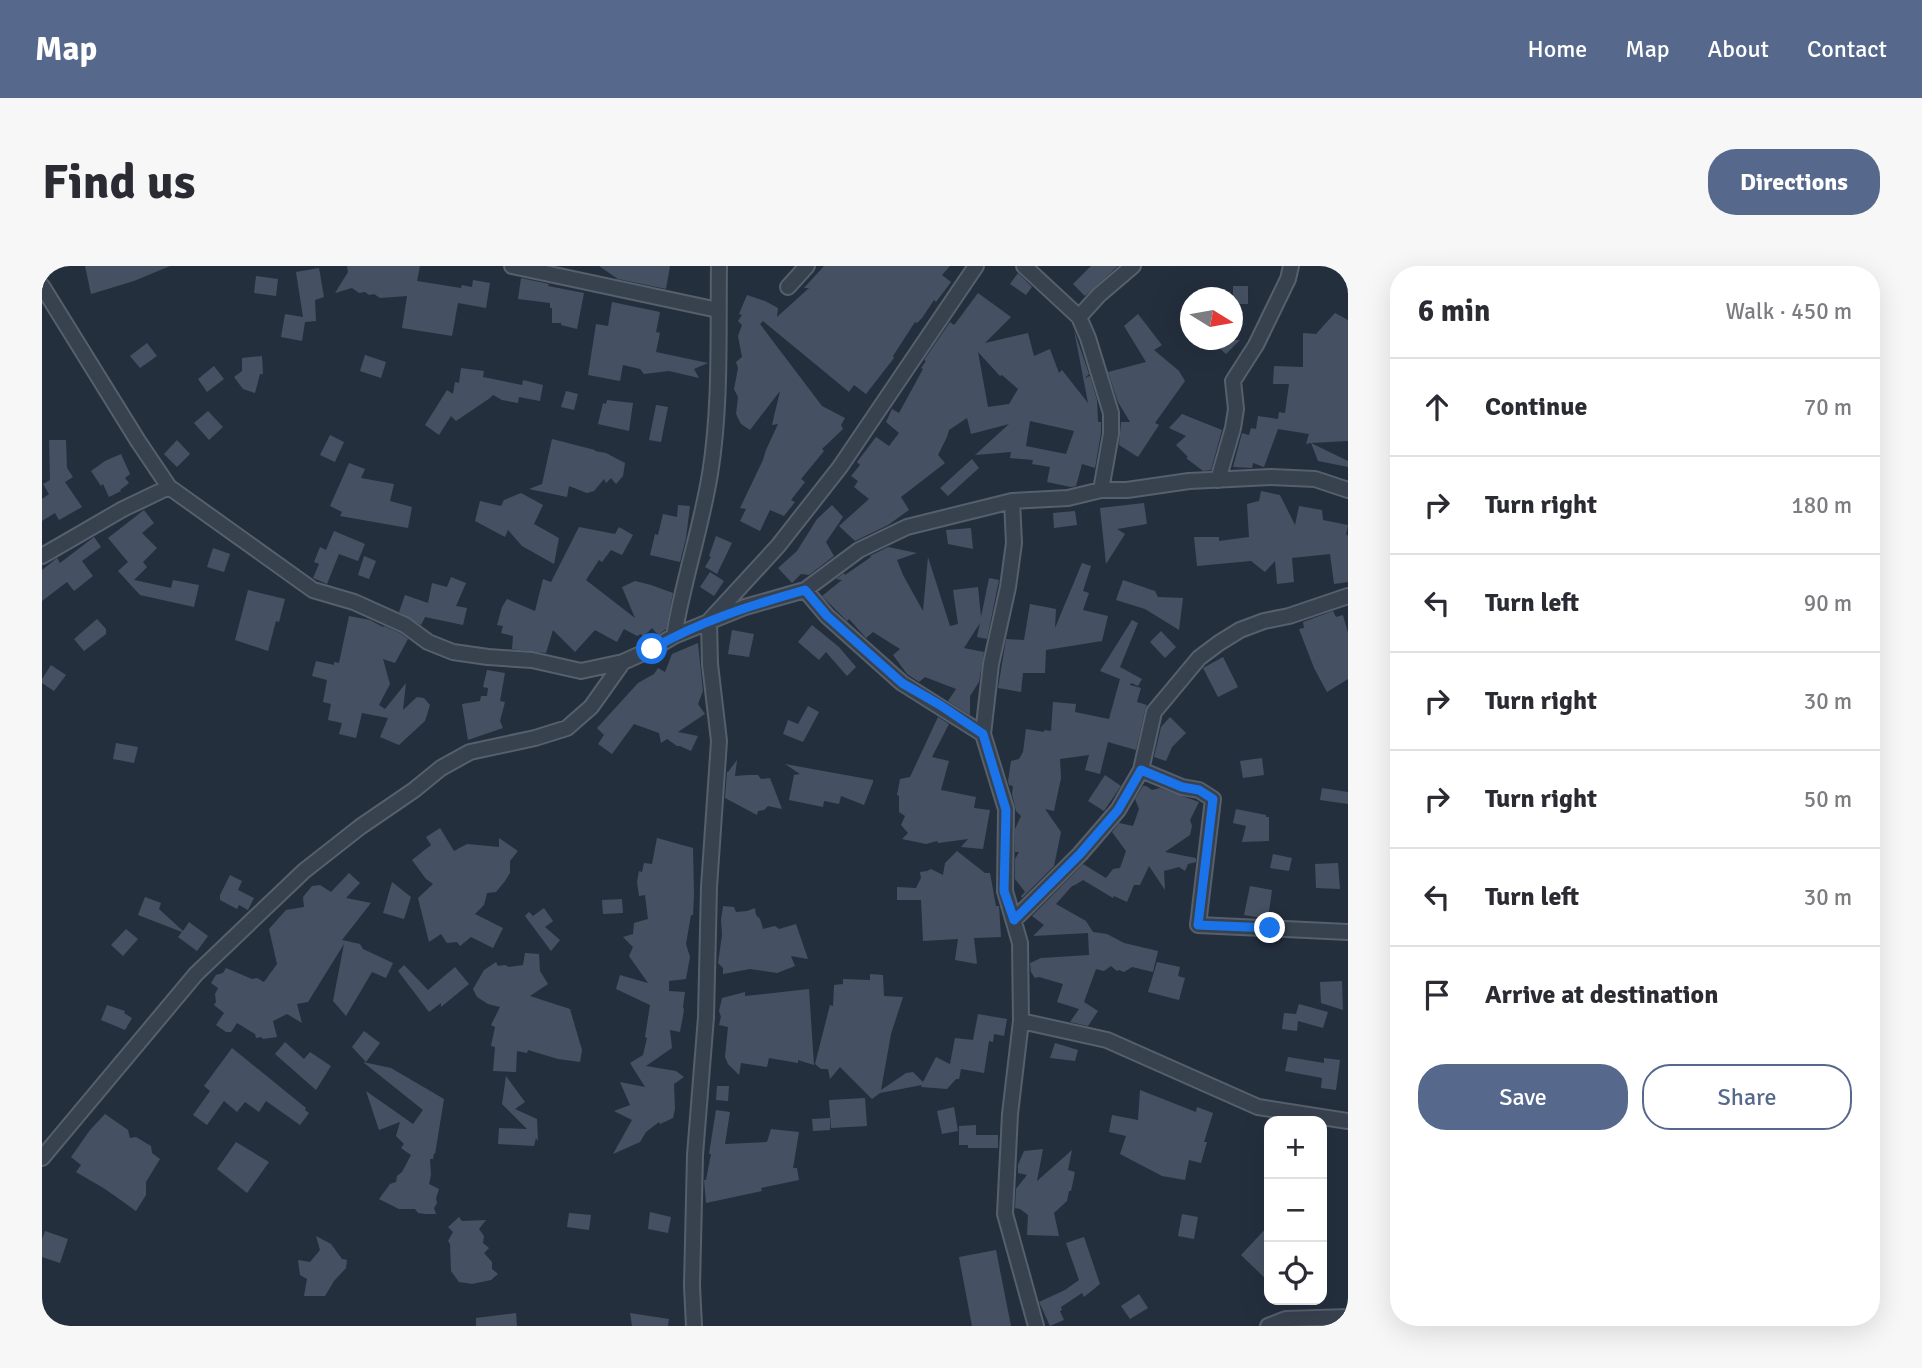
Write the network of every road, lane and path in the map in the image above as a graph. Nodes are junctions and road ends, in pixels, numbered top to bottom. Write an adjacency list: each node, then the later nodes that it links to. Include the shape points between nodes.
1 (512, 266): 10 (street)
2 (719, 266): 10 (street)
3 (807, 266): 9 (street)
4 (976, 266): 20 (street, via 840,467 778,546)
5 (1024, 266): 11 (street)
6 (1133, 266): 11 (street)
7 (1292, 266): 12 (street, via 1233,381 1236,409)
8 (42, 286): 13 (street)
9 (789, 287)
10 (718, 310): 21 (street, via 716,431)
11 (1079, 317): 14 (street, via 1111,413)
12 (1218, 480): 14 (street); 15 (street, via 1315,479)
13 (169, 487): 17 (street); 22 (street, via 313,590 354,602 453,652 532,660 581,671)
14 (1101, 490): 16 (street, via 1068,498)
15 (1348, 490)
16 (1012, 501): 18 (street, via 907,527 859,551); 23 (street, via 1014,543)
17 (42, 556)
18 (805, 590): 20 (street); 23 (street, via 827,616 902,683)
19 (1348, 596): 24 (street, via 1264,621 1199,658 1154,712)
20 (709, 621): 21 (street); 31 (street, via 719,741 695,1155)
21 (674, 636): 22 (street)
22 (623, 662): 29 (street, via 591,707 567,728 470,751 304,870 196,974)
23 (983, 734): 25 (street, via 1006,810 1004,891)
24 (1141, 770): 25 (street, via 1118,810); 26 (street, via 1213,799 1198,925)
25 (1014, 920): 27 (street, via 1020,943)
26 (1348, 932)
27 (1021, 1021): 28 (street, via 1107,1040 1258,1107); 32 (street, via 1005,1214)
28 (1348, 1121)
29 (42, 1158)
30 (1348, 1317): 33 (street, via 1286,1320)
31 (694, 1326)
32 (1037, 1326)
33 (1268, 1326)

